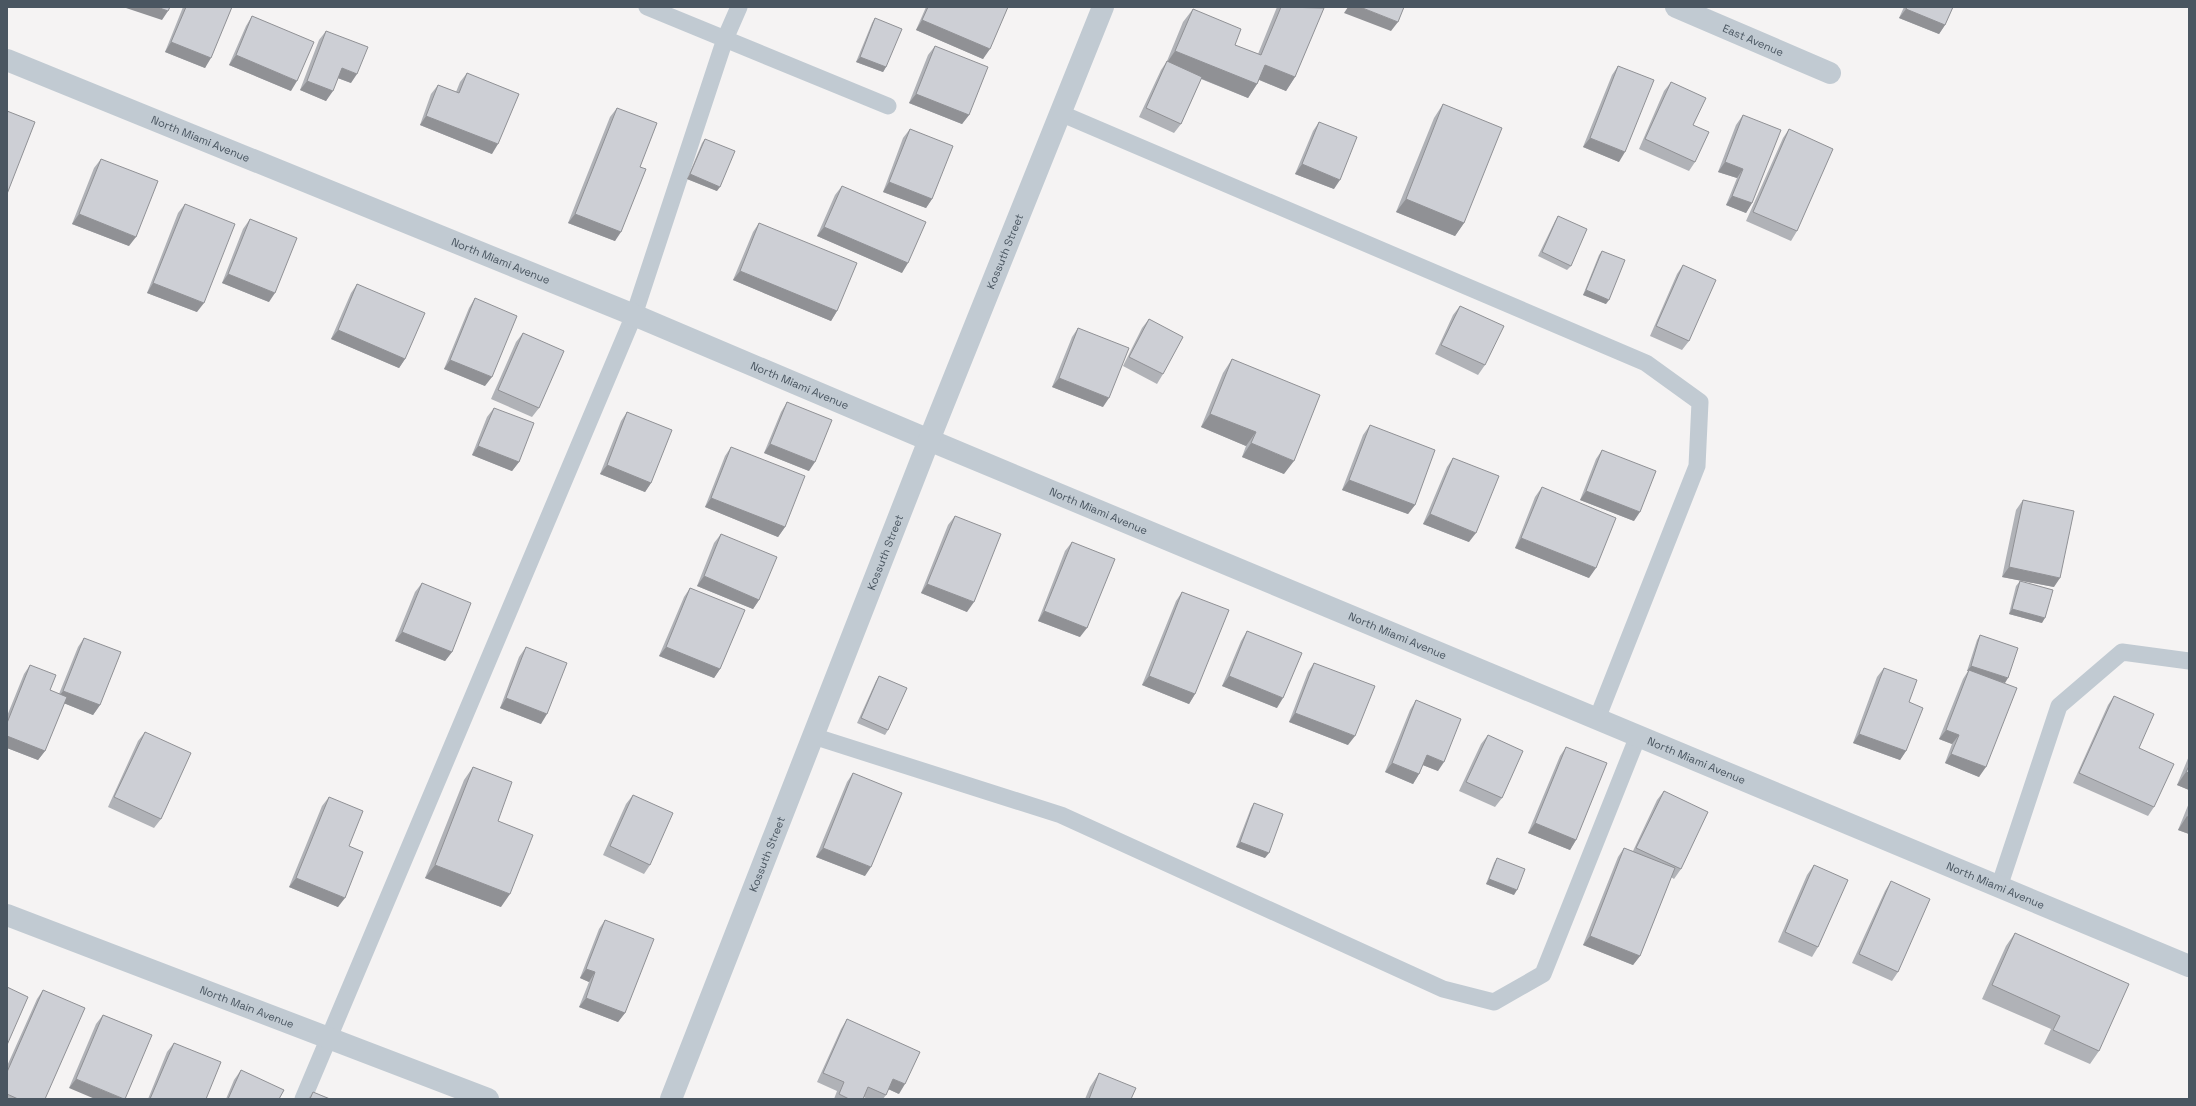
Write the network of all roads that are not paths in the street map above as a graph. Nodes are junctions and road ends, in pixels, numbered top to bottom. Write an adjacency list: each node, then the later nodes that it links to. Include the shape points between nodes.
1 (647, 7): 5 (lane)
2 (739, 7): 5 (lane)
3 (1103, 7): 9 (street, Kossuth Street)
4 (1676, 7): 7 (street, East Avenue)
5 (725, 39): 8 (lane); 10 (lane)
6 (7, 60): 10 (street, North Miami Avenue)
7 (1830, 73)
8 (888, 106)
9 (1060, 113): 11 (street, Kossuth Street); 13 (lane, via 1646,363 1700,402 1697,466)
10 (634, 315): 11 (street, North Miami Avenue); 19 (lane)
11 (929, 440): 13 (street, North Miami Avenue); 14 (street, Kossuth Street)
12 (2189, 661): 16 (lane, via 2122,652 2059,706)
13 (1597, 719): 15 (street, North Miami Avenue)
14 (813, 736): 15 (lane, via 1061,816 1443,989 1494,1002 1543,974); 22 (street, Kossuth Street)
15 (1638, 736): 16 (street, North Miami Avenue)
16 (1999, 887): 18 (street, North Miami Avenue)
17 (7, 915): 19 (street, North Main Avenue)
18 (2189, 966)
19 (328, 1038): 20 (lane); 21 (street, North Main Avenue)
20 (302, 1099)
21 (488, 1099)
22 (671, 1099)

